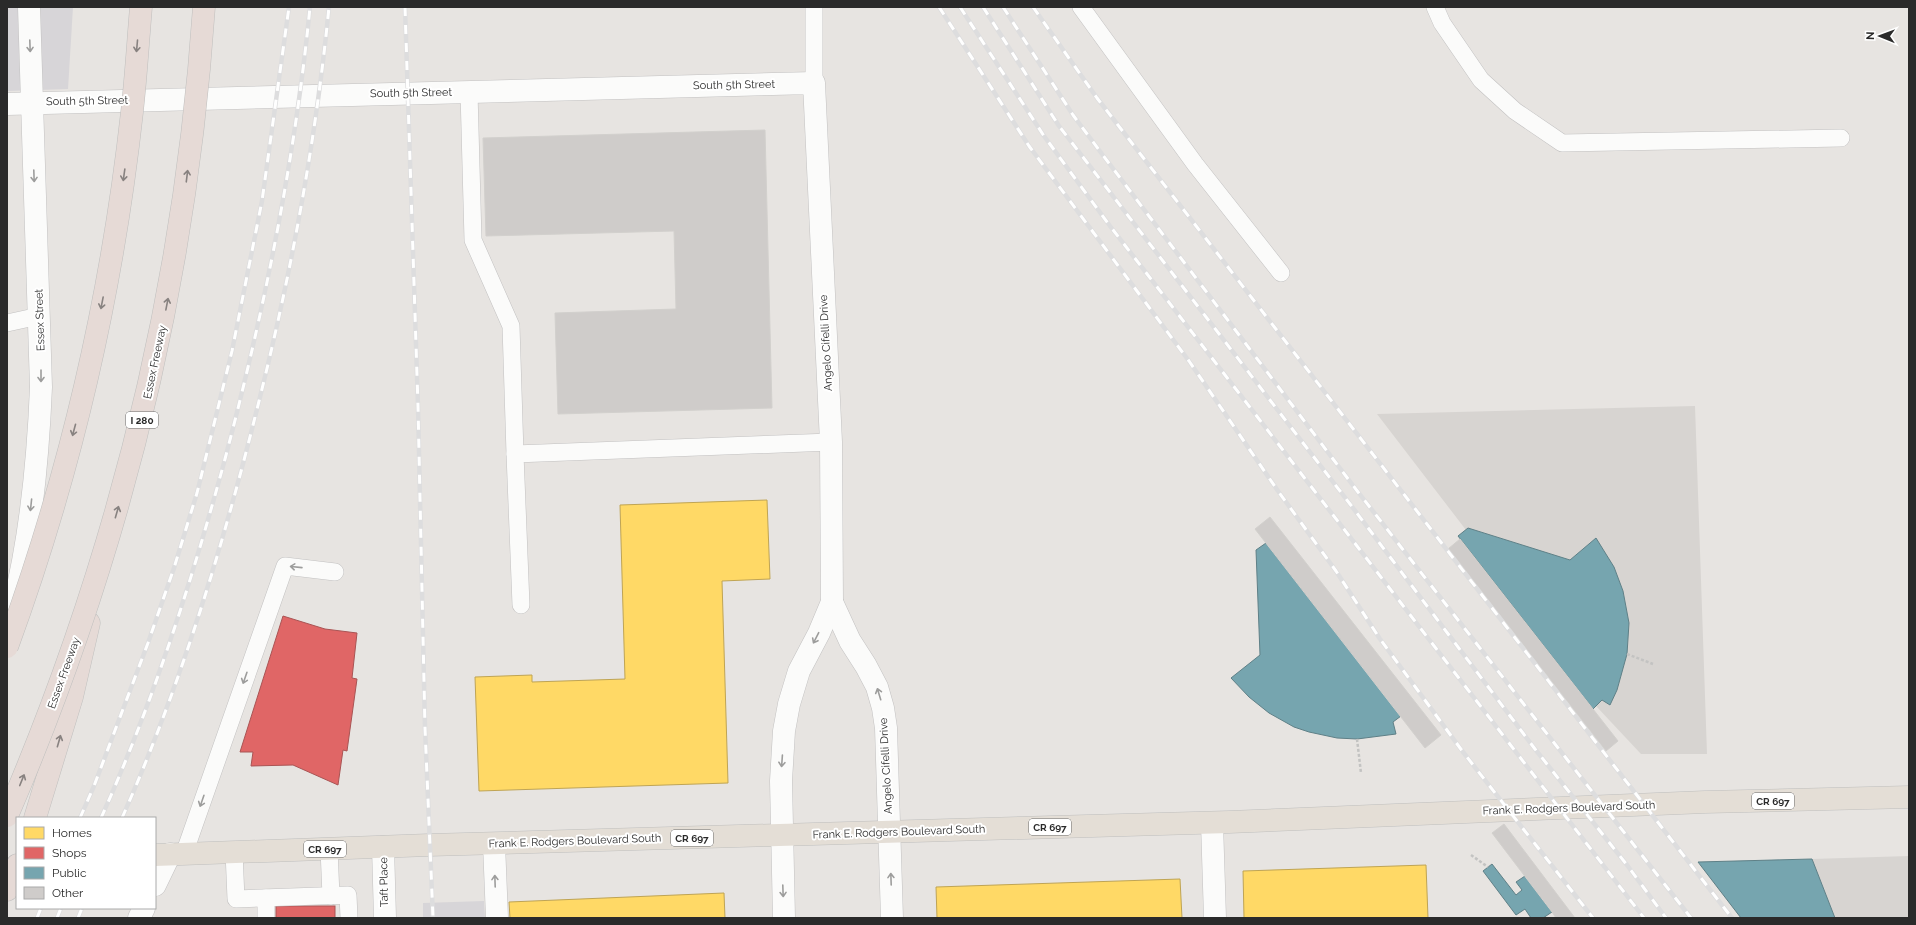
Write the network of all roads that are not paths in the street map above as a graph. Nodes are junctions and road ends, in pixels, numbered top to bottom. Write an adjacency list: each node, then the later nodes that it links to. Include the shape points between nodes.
1 (29, 7): 9 (street, Essex Street, one-way to 9)
2 (141, 7): 22 (highway, one-way to 22, bridge, via 124,172 90,368 47,529)
3 (204, 7): 17 (highway, Essex Freeway / I 280, one-way to 3, bridge, via 149,392 168,295 193,133)
4 (814, 7): 7 (lane)
5 (1081, 7): 12 (lane, via 1195,164)
6 (1435, 7): 11 (lane, via 1442,23 1481,80 1515,111 1562,143)
7 (814, 83): 8 (street, South 5th Street); 15 (street, Angelo Cifelli Drive)
8 (469, 92): 9 (street, South 5th Street); 16 (lane, via 473,240 511,326)
9 (31, 103): 10 (street, South 5th Street); 13 (street, Essex Street, one-way to 13)
10 (7, 104)
11 (1841, 138)
12 (1281, 273)
13 (39, 316): 14 (lane); 21 (street, Essex Street, one-way to 21, via 41,387 35,467 23,558)
14 (7, 323)
15 (831, 442): 16 (lane); 19 (street, Angelo Cifelli Drive)
16 (515, 454): 20 (lane)
17 (108, 544): 24 (highway, Essex Freeway / I 280, one-way to 17, bridge, via 57,694); 25 (highway, one-way to 17, bridge, via 72,697)
18 (335, 572): 33 (lane, one-way to 33, via 285,566)
19 (832, 602): 27 (street, Angelo Cifelli Drive, one-way to 19, via 884,708 877,687 850,641); 28 (street, Angelo Cifelli Drive, one-way to 28, via 799,671 789,704 781,767)
20 (521, 605)
21 (7, 630)
22 (7, 647)
23 (1909, 797): 26 (main road, Frank E. Rodgers Boulevard South / CR 697, via 1698,802)
24 (7, 816)
25 (35, 817)
26 (1220, 822): 27 (main road, Frank E. Rodgers Boulevard South / CR 697); 48 (street)
27 (889, 832): 28 (main road, Frank E. Rodgers Boulevard South / CR 697); 47 (street, Angelo Cifelli Drive, one-way to 27)
28 (781, 836): 29 (main road, Frank E. Rodgers Boulevard South / CR 697); 46 (street, Angelo Cifelli Drive, one-way to 46)
29 (494, 844): 30 (main road, Frank E. Rodgers Boulevard South / CR 697); 45 (street, one-way to 29)
30 (384, 847): 31 (main road, Frank E. Rodgers Boulevard South / CR 697); 44 (street, Taft Place)
31 (329, 849): 32 (main road, Frank E. Rodgers Boulevard South / CR 697); 37 (lane)
32 (234, 852): 33 (main road, Frank E. Rodgers Boulevard South / CR 697); 38 (lane, via 236,899)
33 (169, 854): 35 (street)
34 (16, 868): 36 (highway)
35 (156, 883)
36 (7, 890)
37 (331, 896): 38 (lane); 42 (lane, via 348,895)
38 (266, 898): 41 (lane)
39 (144, 909): 40 (street)
40 (139, 918)
41 (266, 918)
42 (349, 918)
43 (379, 918): 44 (lane)
44 (385, 918)
45 (497, 918)
46 (784, 918)
47 (892, 918)
48 (1215, 918)

